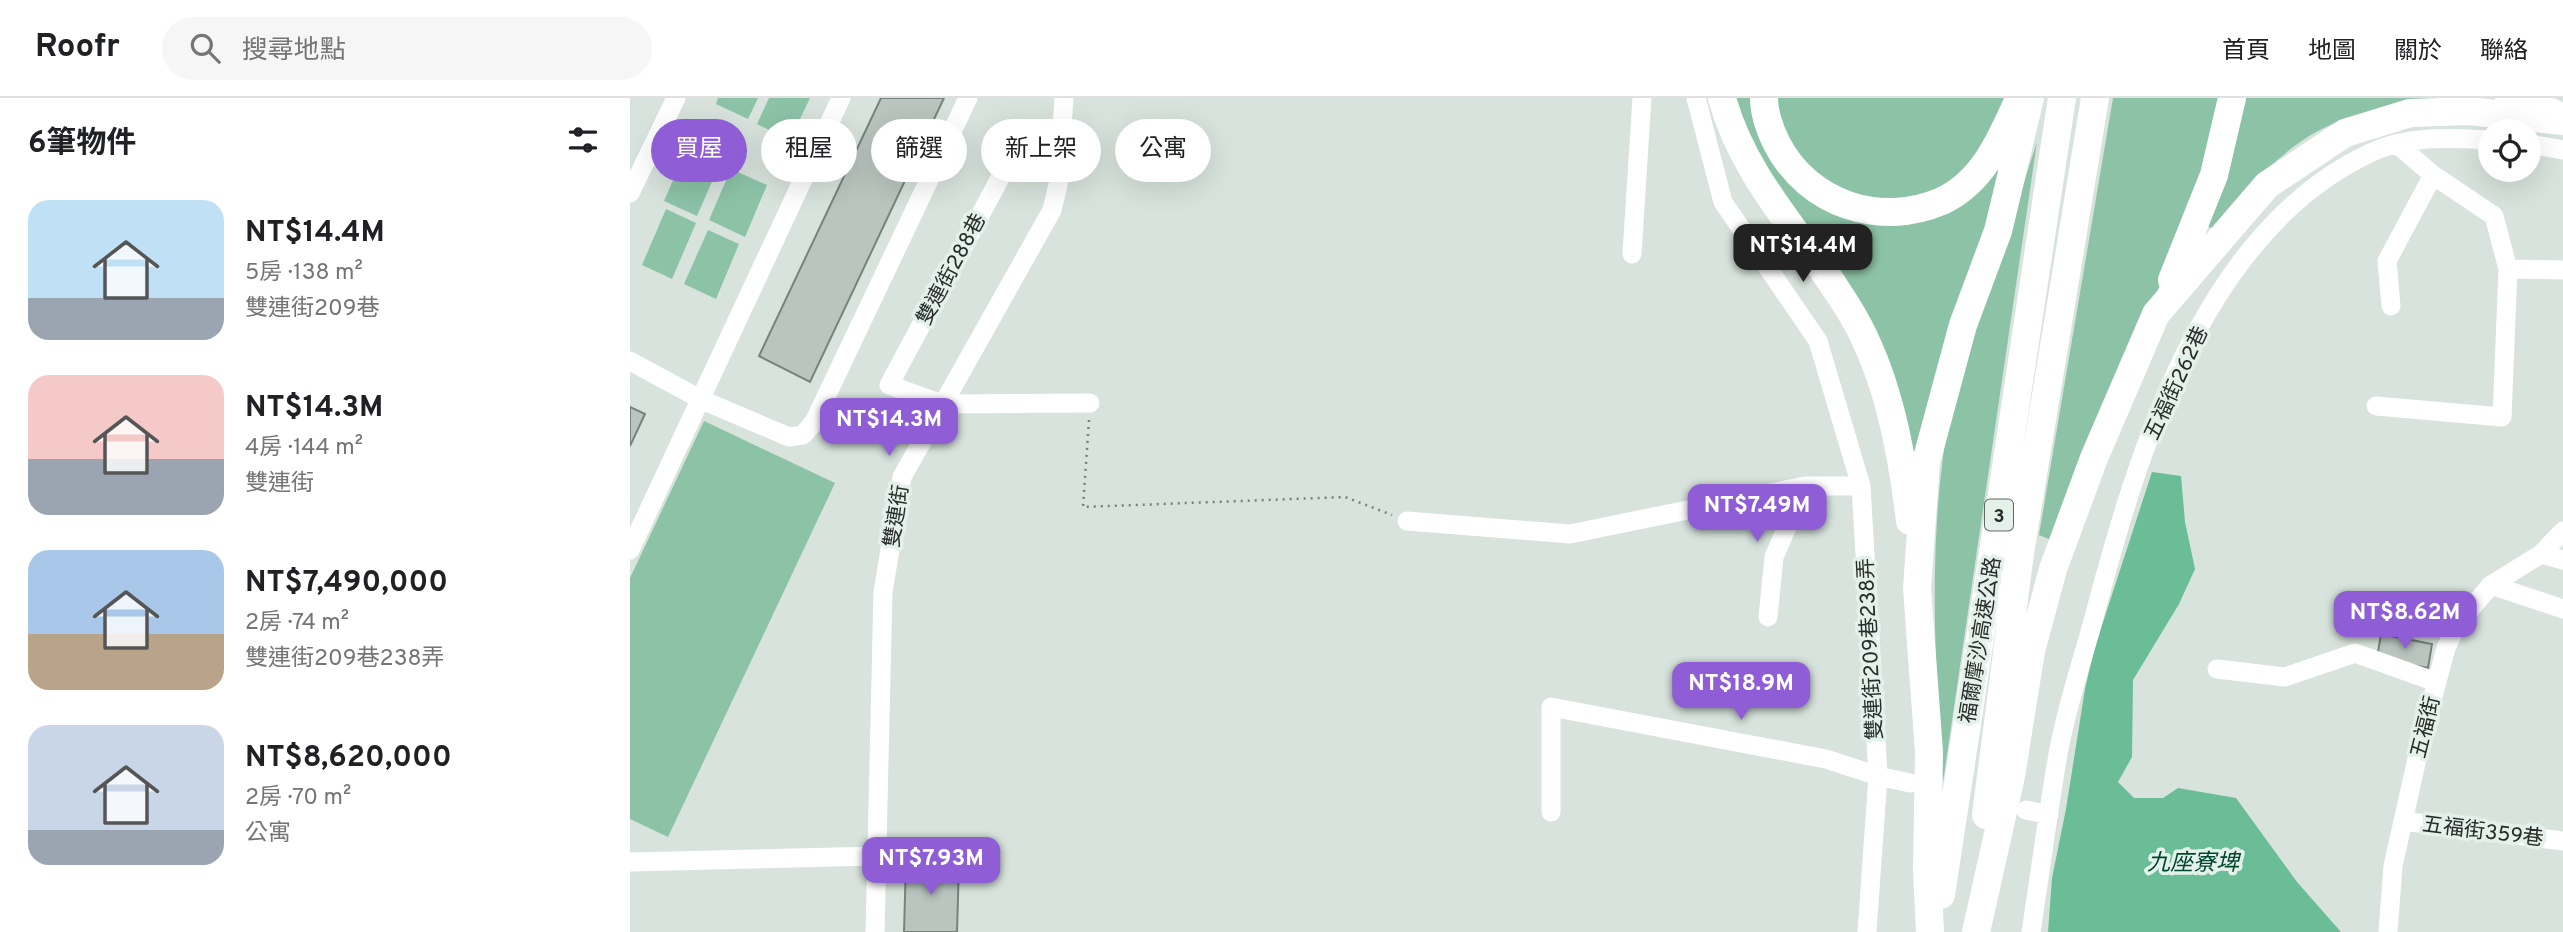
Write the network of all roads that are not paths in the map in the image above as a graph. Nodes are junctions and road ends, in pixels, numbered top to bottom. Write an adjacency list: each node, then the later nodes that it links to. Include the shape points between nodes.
1 (676, 98): 25 (street)
2 (841, 98): 32 (street)
3 (968, 98): 32 (street, via 814,422 803,435 789,438)
4 (1064, 98): 16 (street, 雙連街)
5 (1642, 98): 26 (street)
6 (1696, 98): 37 (street, 雙連街209巷238弄, via 1723,202 1818,341)
7 (1722, 98): 44 (highway, via 1728,122 1756,178 1854,317 1872,359 1888,402 1904,478)
8 (1764, 98): 9 (highway, via 1770,130 1781,152 1812,188 1832,200 1880,212 1907,211 1944,200 1976,176 1998,147)
9 (2019, 98)
10 (2030, 98): 44 (highway, via 1998,231 1963,325 1926,462)
11 (2062, 98): 60 (highway, 福爾摩沙高速公路 / 3)
12 (2095, 98): 61 (highway, 福爾摩沙高速公路 / 3, via 2020,554)
13 (2232, 98): 30 (highway, via 2201,212)
14 (2507, 98): 15 (main road)
15 (2563, 114)
16 (1062, 119)
17 (2563, 121): 30 (highway, via 2469,111 2410,113 2345,133 2267,185)
18 (2478, 140): 19 (street, 五福街262巷)
19 (2398, 144): 22 (street); 53 (street, 五福街262巷, via 2372,152 2318,182 2290,205 2232,275 2161,403 2113,544 2059,751)
20 (2541, 146): 21 (street)
21 (2563, 150)
22 (2433, 175): 27 (street, via 2494,216); 29 (street, via 2387,261)
23 (998, 182): 34 (street, 雙連街288巷, via 889,385)
24 (1058, 182): 34 (street, 雙連街, via 1052,211)
25 (630, 193)
26 (1633, 254)
27 (2508, 269): 28 (street); 35 (street, via 2502,417)
28 (2563, 270)
29 (2390, 306)
30 (2156, 314): 61 (highway, via 2094,458 2053,569 2031,651 2011,776)
31 (630, 361): 32 (street)
32 (702, 400): 40 (street)
33 (1090, 403): 34 (street)
34 (942, 404): 56 (street, 雙連街, via 902,477 883,592)
35 (2376, 406)
36 (1805, 486): 37 (street); 38 (street, via 1570,534); 46 (street, via 1774,557)
37 (1861, 486): 49 (street, 雙連街209巷238弄)
38 (1407, 521)
39 (2563, 531): 41 (street, 五福街)
40 (630, 550)
41 (2541, 554): 42 (street); 43 (street, 五福街)
42 (2563, 560)
43 (2491, 585): 45 (street); 48 (street, 五福街, via 2456,626)
44 (1917, 588): 60 (highway, via 1929,752 1927,870)
45 (2563, 609)
46 (1768, 617)
47 (2217, 669): 48 (street, via 2285,677 2355,653)
48 (2435, 682): 54 (street, 五福街)
49 (1878, 776): 50 (street); 52 (street, via 1826,759 1551,707); 59 (street, 雙連街209巷238弄)
50 (1910, 783)
51 (2026, 810): 53 (street)
52 (1551, 813)
53 (2049, 815): 62 (street, 五福街262巷)
54 (2403, 821): 55 (street, 五福街359巷); 63 (street, 五福街, via 2393,866)
55 (2563, 841)
56 (877, 856): 57 (street); 58 (street, 雙連街)
57 (630, 862)
58 (875, 932)
59 (1867, 932)
60 (1933, 932)
61 (1973, 932)
62 (2031, 932)
63 (2388, 932)

